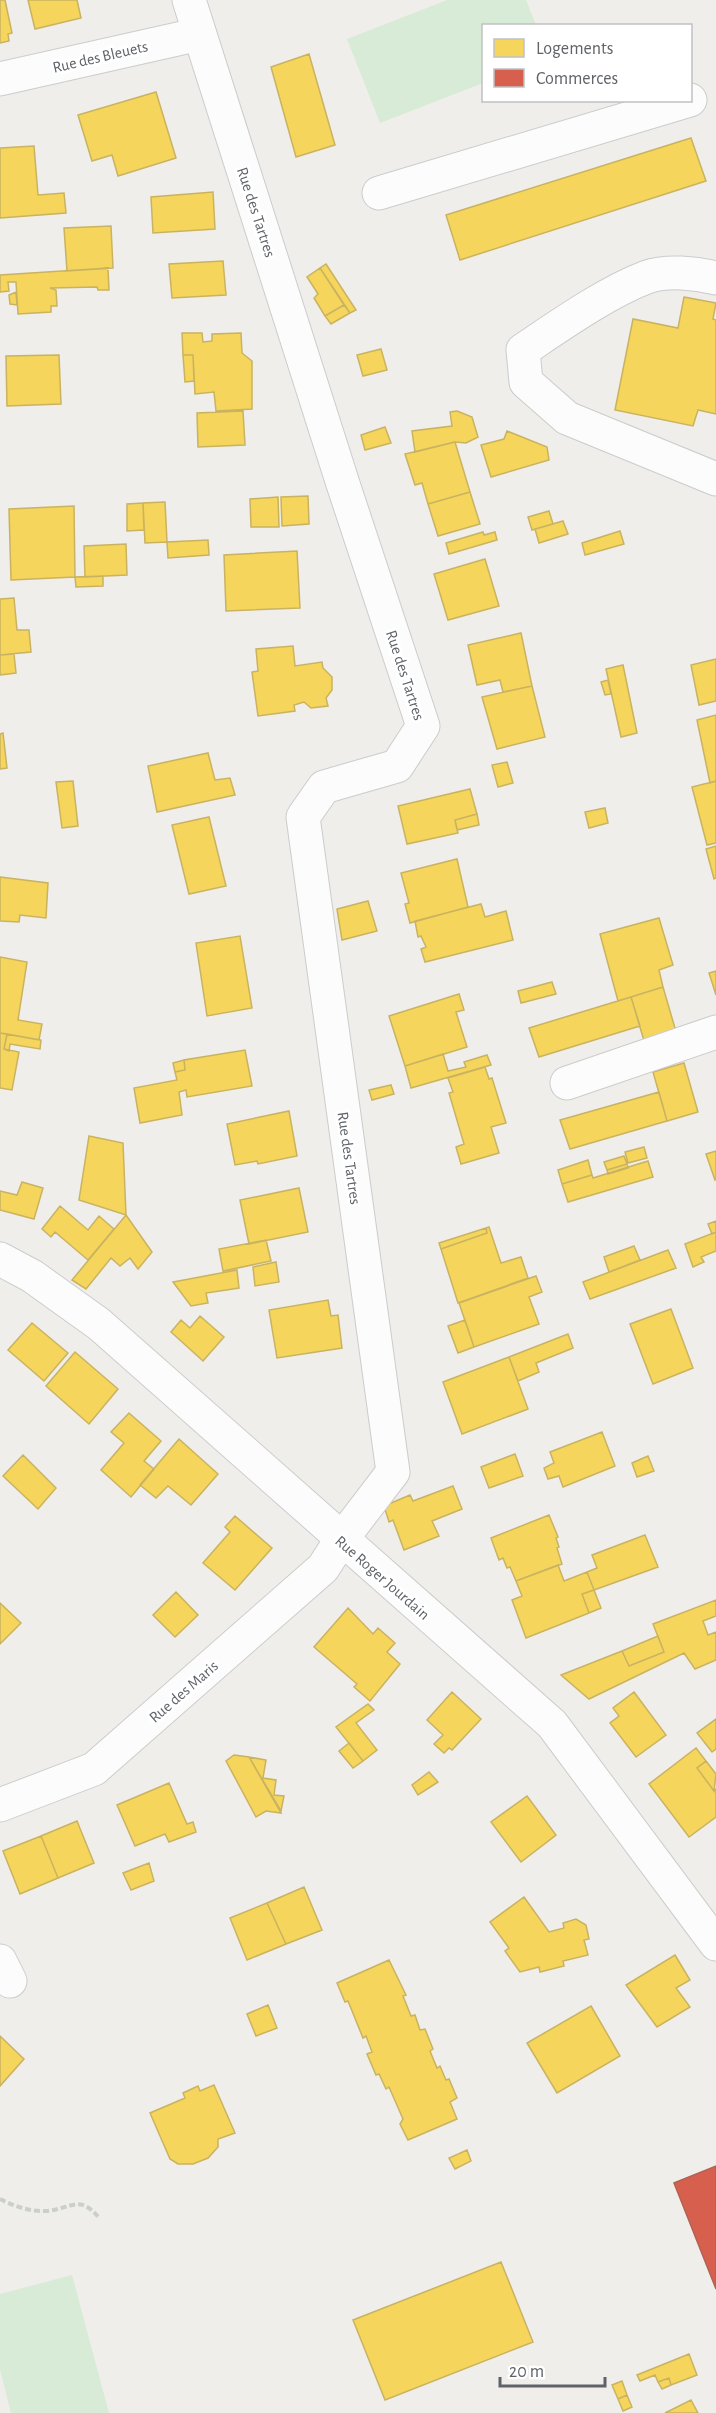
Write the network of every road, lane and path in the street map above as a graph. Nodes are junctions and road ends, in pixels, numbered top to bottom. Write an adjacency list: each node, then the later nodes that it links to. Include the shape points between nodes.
1 (189, 0): 2 (street, Rue des Tartres)
2 (200, 34): 3 (street, Rue des Bleuets); 13 (street, Rue des Tartres, via 423,726 398,766 324,787 303,817 393,1472)
3 (0, 79)
4 (716, 93): 5 (street)
5 (692, 99)
6 (683, 102): 7 (street)
7 (379, 194)
8 (716, 278): 9 (street, via 696,273 648,277 579,312 523,350 526,382 567,418)
9 (716, 479)
10 (716, 1032): 11 (street)
11 (567, 1083)
12 (0, 1259): 13 (street, Rue Roger Jourdain, via 32,1276 99,1324)
13 (341, 1540): 14 (street, Rue des Maris, via 323,1568 94,1769); 15 (street, Rue Roger Jourdain, via 552,1724)
14 (0, 1805)
15 (716, 1944)
16 (0, 2199): 17 (path, via 28,2210 83,2204)
17 (100, 2219)

